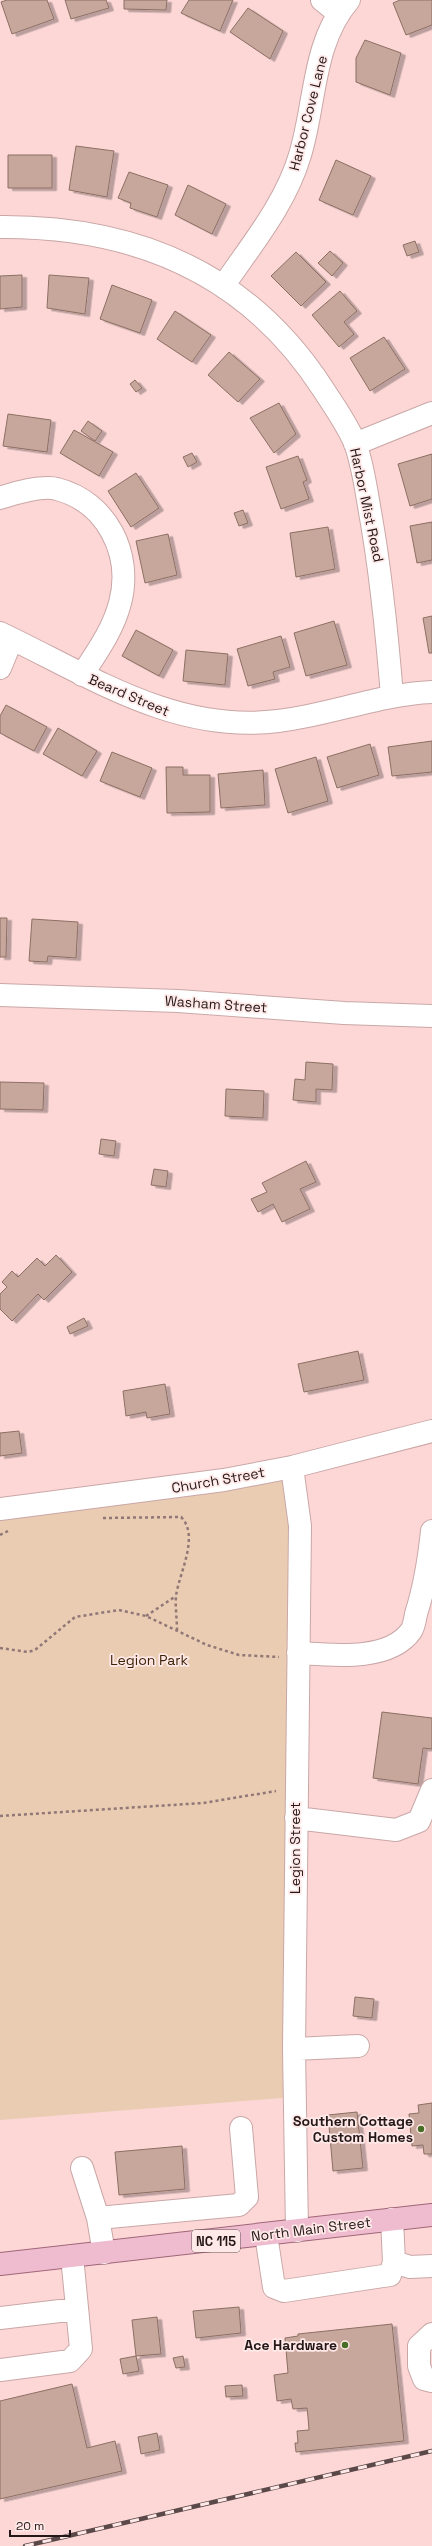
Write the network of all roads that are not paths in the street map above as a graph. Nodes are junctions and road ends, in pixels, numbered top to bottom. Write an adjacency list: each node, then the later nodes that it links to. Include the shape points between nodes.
1 (336, 4): 3 (street, Harbor Cove Lane, via 319,59 307,126 291,181 278,206)
2 (0, 227): 3 (street, Harbor Mist Road, via 81,231 115,238 157,252)
3 (224, 285): 5 (street, Harbor Mist Road, via 279,334 307,364 343,420)
4 (432, 413): 5 (street)
5 (355, 444): 11 (street, Harbor Mist Road, via 364,478 381,575)
6 (0, 498): 9 (street, via 20,492 56,488 86,501 113,530 125,567 120,602 111,631)
7 (6, 636): 8 (street); 9 (street, Beard Street)
8 (0, 668)
9 (82, 675): 11 (street, Beard Street, via 132,699 177,714 224,722 276,722 322,715)
10 (432, 692): 11 (street, Beard Street)
11 (392, 696)
12 (0, 995): 13 (street, Washam Street, via 178,1001 344,1013)
13 (432, 1016)
14 (432, 1431): 15 (street, Church Street)
15 (292, 1466): 16 (street, Church Street, via 209,1482); 19 (street, Legion Street, via 300,1526)
16 (0, 1509)
17 (432, 1531): 18 (street)
18 (429, 1586): 19 (street, via 411,1631 396,1644 373,1653)
19 (290, 1655): 21 (street, Legion Street)
20 (432, 1790): 21 (street, via 418,1820 396,1830)
21 (296, 1818): 23 (street, Legion Street)
22 (358, 2046): 23 (street)
23 (294, 2048): 30 (street, Legion Street)
24 (241, 2128): 26 (street, via 247,2197)
25 (82, 2168): 28 (street)
26 (239, 2205): 28 (street); 32 (street)
27 (432, 2215): 29 (main road, North Main Street / NC 115)
28 (98, 2218): 33 (street)
29 (392, 2219): 30 (main road, North Main Street / NC 115); 35 (street)
30 (297, 2231): 31 (main road, North Main Street / NC 115)
31 (266, 2235): 32 (main road, North Main Street / NC 115); 35 (street, via 274,2287 284,2291 390,2276)
32 (236, 2238): 33 (main road, North Main Street / NC 115)
33 (104, 2253): 34 (main road, North Main Street / NC 115)
34 (72, 2256): 36 (main road, North Main Street / NC 115); 38 (street)
35 (394, 2262): 37 (street, via 410,2267)
36 (0, 2264)
37 (432, 2266)
38 (77, 2309): 39 (street); 41 (street, via 81,2349 70,2361)
39 (0, 2318)
40 (432, 2334): 42 (street, via 418,2346 424,2379)
41 (0, 2370)
42 (432, 2381)

